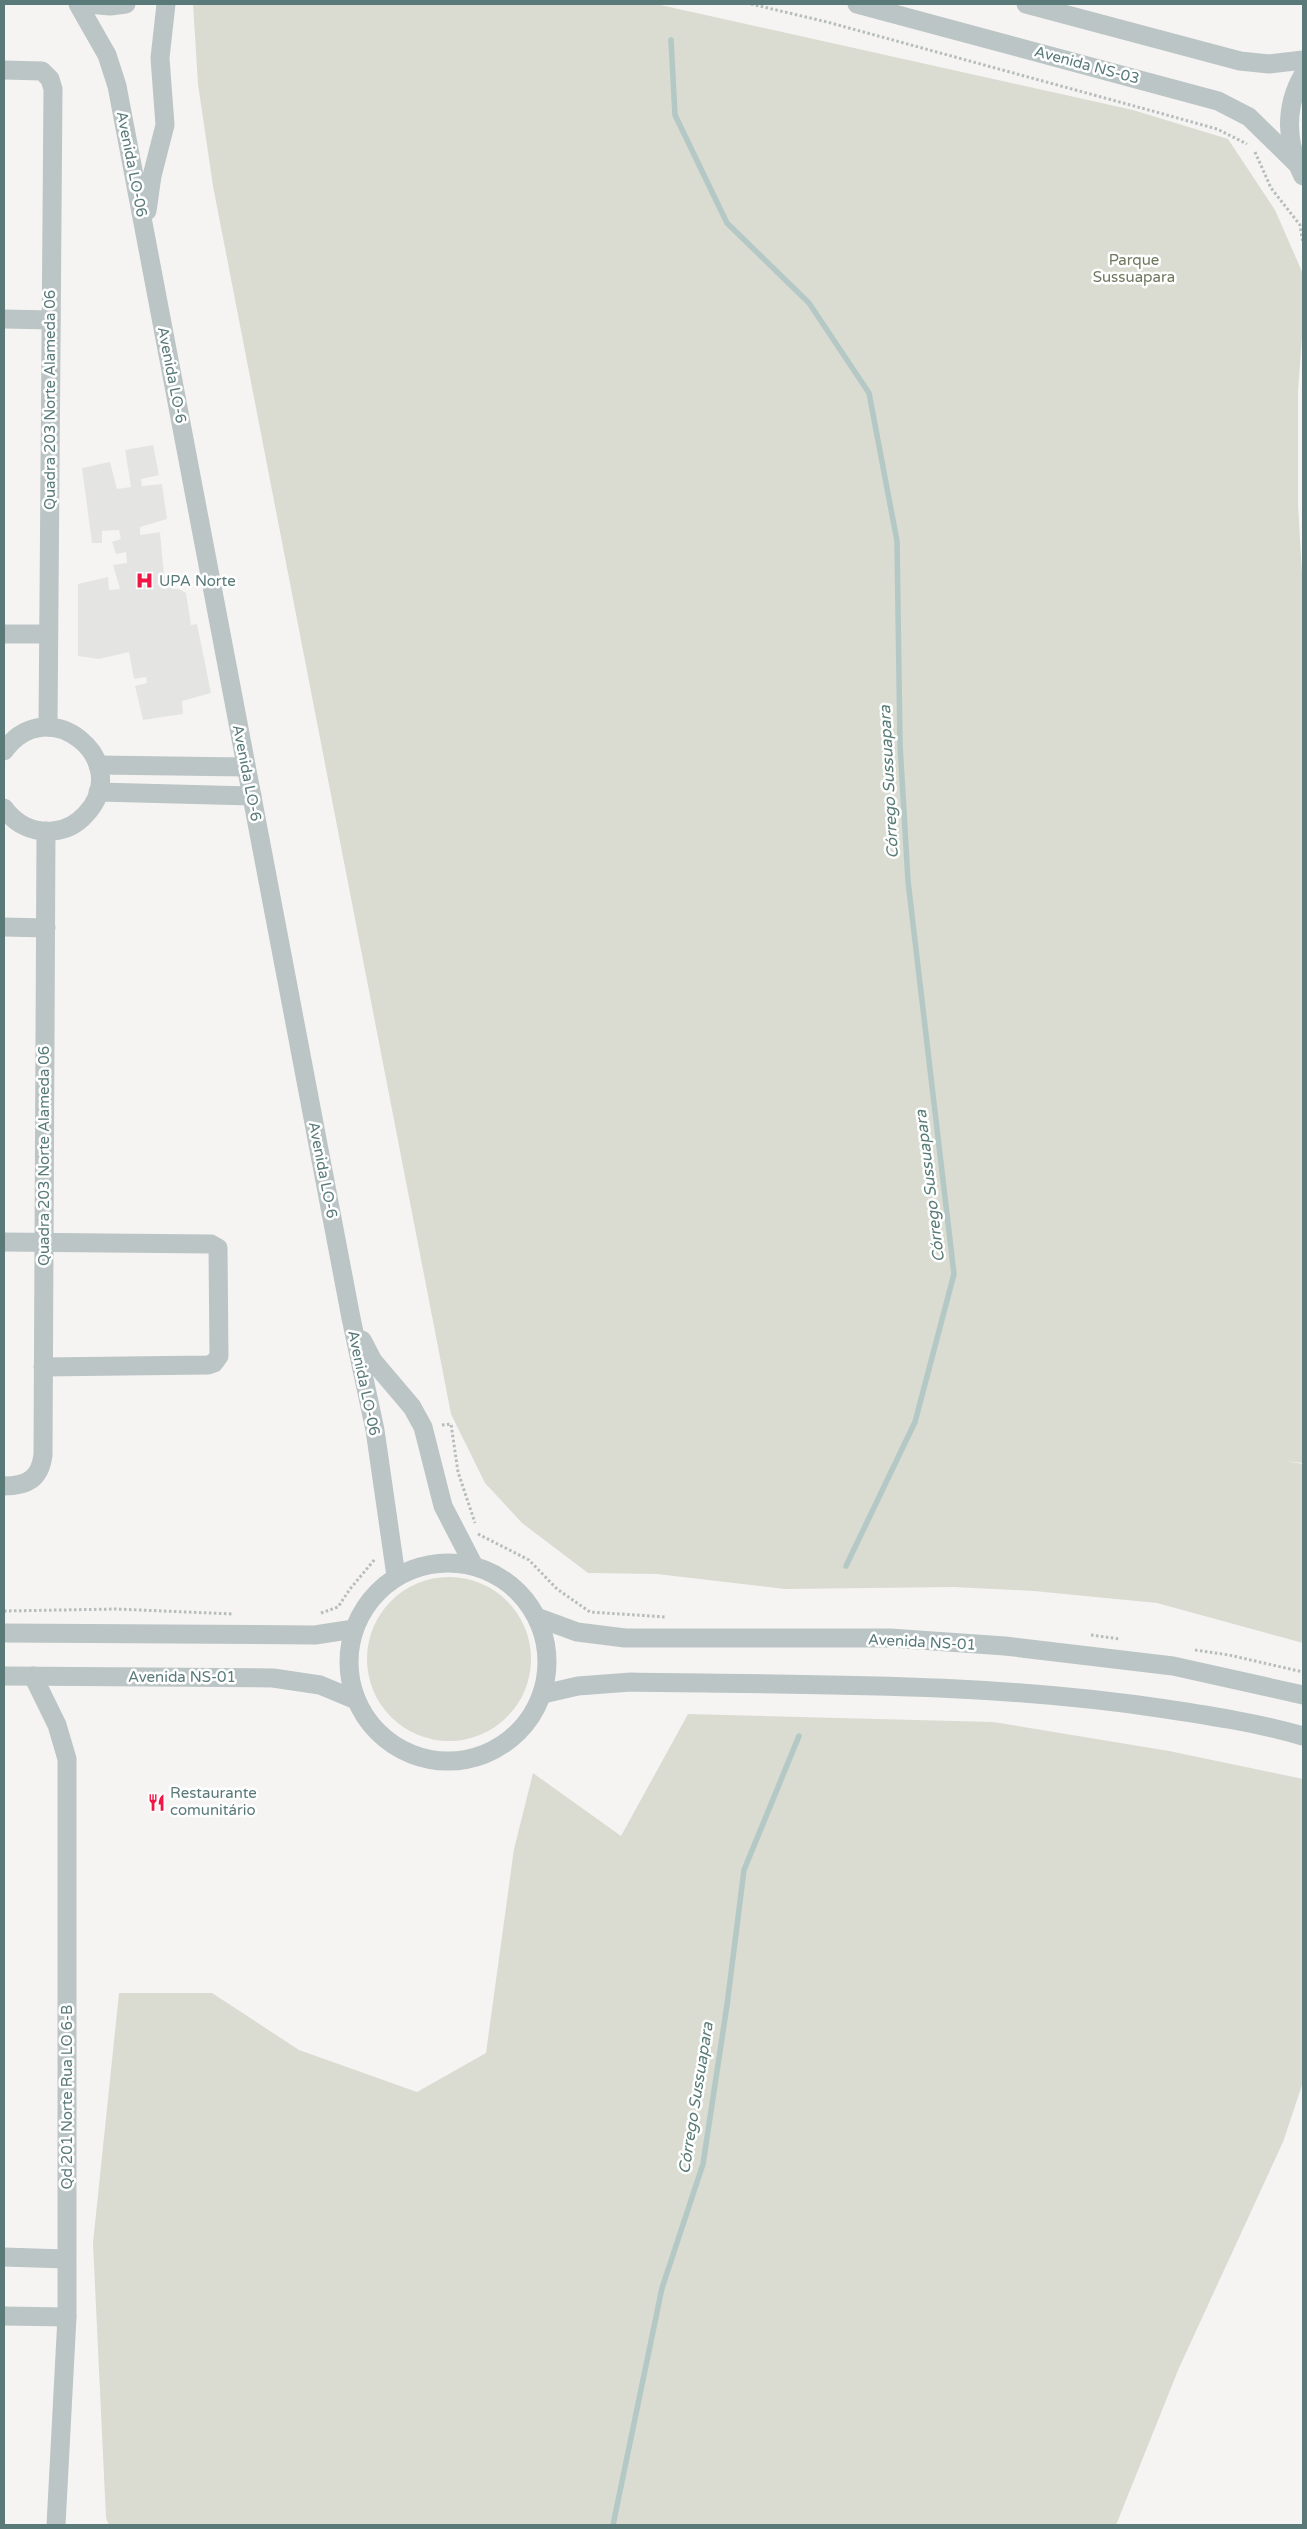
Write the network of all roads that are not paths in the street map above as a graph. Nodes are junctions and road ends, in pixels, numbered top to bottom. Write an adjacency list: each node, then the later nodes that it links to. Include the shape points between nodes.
1 (78, 4): 11 (street, Avenida LO-06, via 112,67)
2 (88, 4): 3 (street)
3 (126, 4)
4 (166, 4): 11 (street, Avenida LO-06, via 160,58 165,126 152,176)
5 (857, 4): 10 (street, Avenida NS-03, via 1218,101 1249,117)
6 (1026, 4): 7 (street, via 1240,62 1269,64)
7 (1303, 60)
8 (4, 70): 13 (street, Quadra 203 Norte Alameda 06, via 36,70 47,75 53,89)
9 (1303, 75): 10 (street, Avenida NS-03, via 1289,117 1290,144)
10 (1300, 170)
11 (144, 227): 19 (street, Avenida LO-6)
12 (4, 319): 13 (street)
13 (51, 320): 15 (street, Quadra 203 Norte Alameda 06)
14 (4, 634): 15 (street)
15 (48, 634): 16 (street, Quadra 203 Norte Alameda 06)
16 (48, 727): 17 (street, via 23,733); 18 (street, via 80,738)
17 (4, 751)
18 (98, 765): 19 (street); 20 (street)
19 (246, 767): 21 (street, Avenida LO-6)
20 (98, 792): 21 (street); 23 (street, via 90,809 77,822)
21 (252, 796): 28 (street, Avenida LO-6)
22 (4, 808): 23 (street, via 20,824)
23 (46, 831): 25 (street, Quadra 203 Norte Alameda 06)
24 (4, 927): 25 (street)
25 (46, 928): 27 (street, Quadra 203 Norte Alameda 06)
26 (4, 1242): 27 (street)
27 (44, 1242): 29 (street, Quadra 203 Norte Alameda 06); 29 (street, via 211,1244 218,1248 217,1360 208,1365)
28 (350, 1318): 31 (street, Avenida LO-06, via 373,1362 412,1407 422,1427 443,1506); 32 (street, Avenida LO-06, via 375,1430)
29 (43, 1367): 30 (street, Quadra 203 Norte Alameda 06, via 41,1466 33,1479 20,1486)
30 (4, 1486)
31 (473, 1564): 32 (street, via 433,1562); 33 (street, via 505,1579 523,1595)
32 (396, 1576): 34 (street, via 370,1599)
33 (539, 1618): 38 (street, via 547,1647); 39 (street, Avenida NS-01, via 577,1632 625,1638 890,1638 1006,1646 1173,1666)
34 (354, 1628): 35 (street, via 315,1635); 40 (street, via 348,1656)
35 (4, 1633)
36 (4, 1676): 37 (street, Avenida NS-01)
37 (32, 1676): 40 (street, Avenida NS-01, via 273,1678 320,1685); 43 (street, Qd 201 Norte Rua LO 6-B, via 57,1725 67,1759)
38 (543, 1694): 40 (street, via 527,1723 503,1746 473,1759 440,1762 408,1754 380,1736); 41 (street, via 578,1686 631,1682 960,1687 1104,1699 1215,1716)
39 (1303, 1695)
40 (356, 1700)
41 (1303, 1736)
42 (4, 2257): 43 (street)
43 (66, 2259): 45 (street, Qd 201 Norte Rua LO 6-B)
44 (4, 2316): 45 (street)
45 (67, 2317): 46 (street, Qd 201 Norte Rua LO 6-B)
46 (56, 2525)

